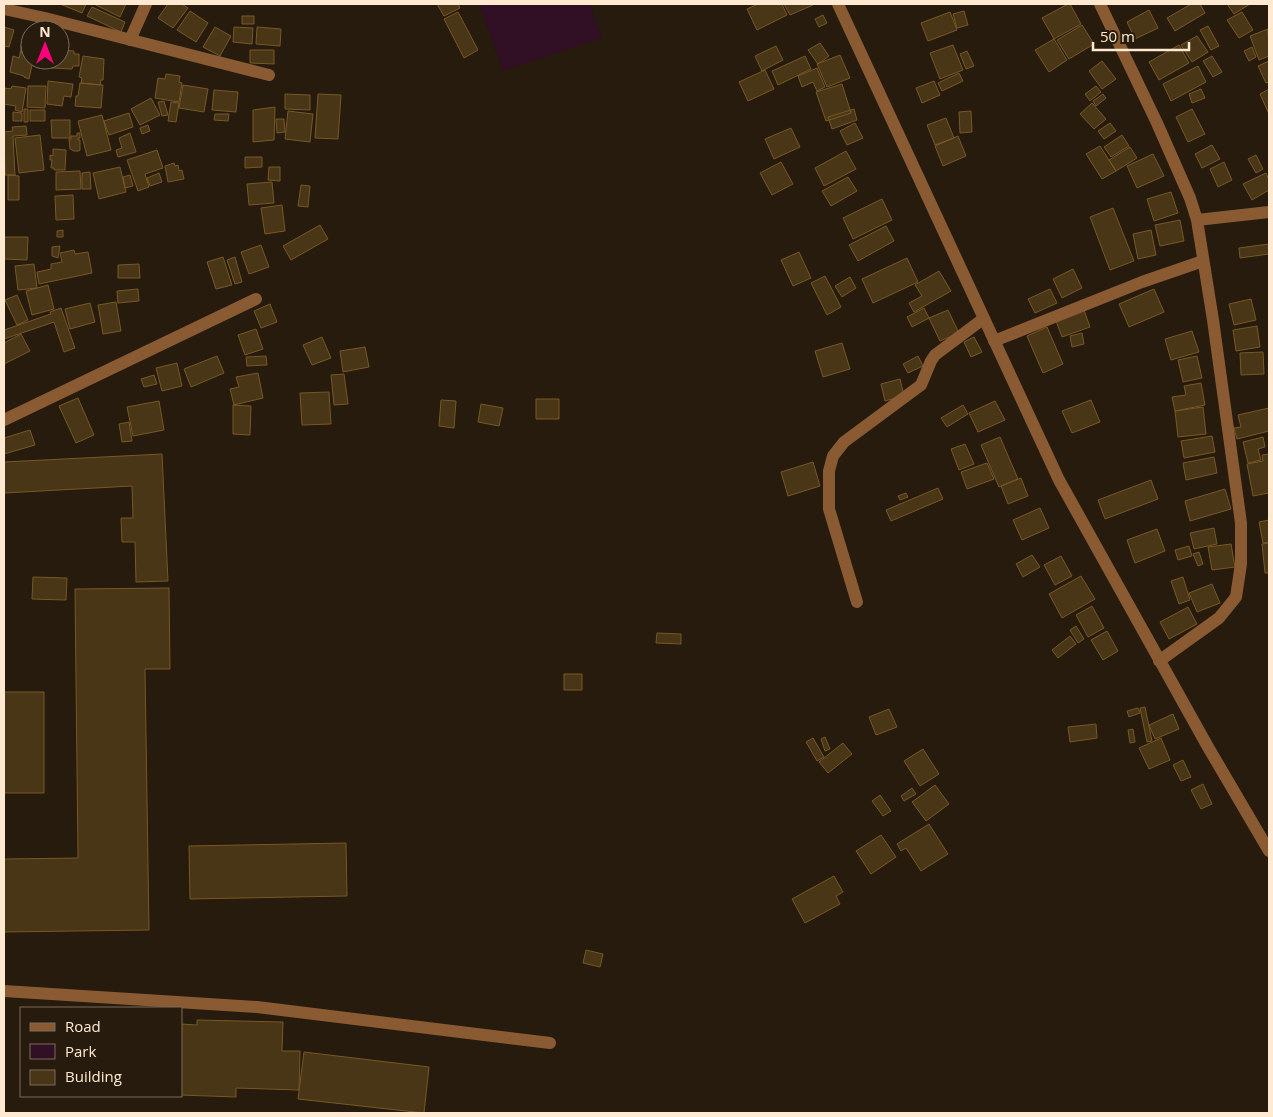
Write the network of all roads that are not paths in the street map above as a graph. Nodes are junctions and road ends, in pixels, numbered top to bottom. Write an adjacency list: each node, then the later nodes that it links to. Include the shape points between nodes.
1 (146, 4): 5 (street)
2 (838, 4): 11 (street)
3 (1100, 4): 8 (street, via 1157,123)
4 (4, 9): 5 (street)
5 (130, 40): 6 (street)
6 (269, 75)
7 (1269, 212): 8 (street)
8 (1197, 220): 9 (street)
9 (1203, 261): 12 (street); 15 (street, via 1241,523 1241,564 1236,597 1219,618)
10 (256, 299): 13 (street)
11 (983, 319): 12 (street); 14 (street, via 935,355 921,385 844,442 833,456 829,470 829,509)
12 (994, 341): 15 (street, via 1059,480)
13 (4, 420)
14 (857, 602)
15 (1159, 661): 16 (street)
16 (1269, 850)
17 (4, 991): 18 (street, via 257,1007)
18 (550, 1043)

